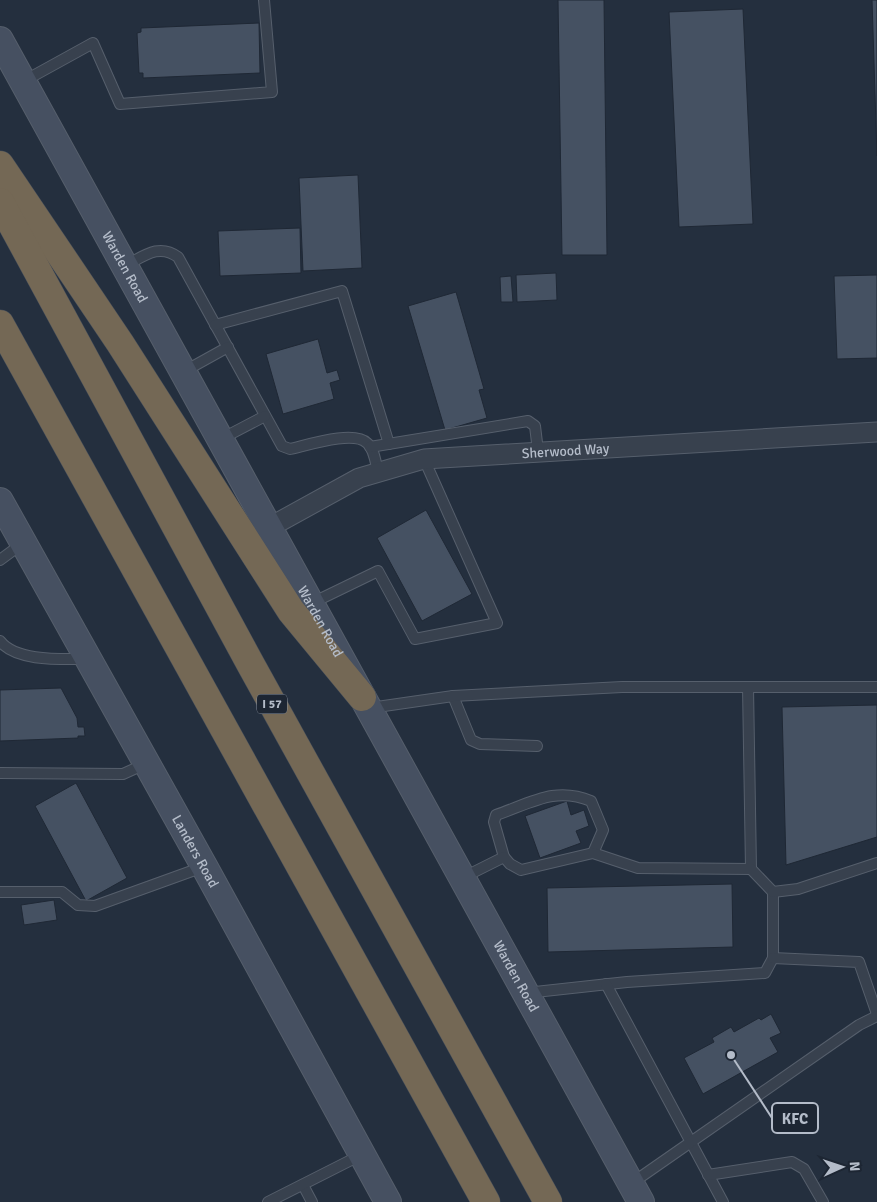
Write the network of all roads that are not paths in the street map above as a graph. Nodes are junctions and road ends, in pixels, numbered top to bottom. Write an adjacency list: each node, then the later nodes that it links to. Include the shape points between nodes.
1 (264, 0): 3 (lane, via 272,92 120,104 93,43)
2 (0, 40): 3 (main road, Warden Road)
3 (23, 82): 6 (main road, Warden Road)
4 (0, 165): 29 (highway, via 120,343 291,611)
5 (0, 202): 54 (highway, I 57, via 269,699)
6 (125, 266): 8 (lane, via 157,250 171,252 178,257); 10 (main road, Warden Road)
7 (0, 324): 53 (highway)
8 (215, 325): 9 (lane); 14 (lane, via 342,291)
9 (228, 348): 10 (lane); 11 (lane)
10 (183, 372): 13 (main road, Warden Road)
11 (265, 416): 13 (lane); 15 (lane, via 282,446 290,449 359,437)
12 (877, 432): 16 (street, Sherwood Way)
13 (221, 440): 20 (main road, Warden Road)
14 (389, 444): 15 (lane); 16 (lane, via 528,420 535,426)
15 (370, 447): 18 (lane)
16 (538, 451): 17 (street, Sherwood Way)
17 (424, 459): 18 (street, Sherwood Way); 23 (lane, via 496,623 415,639 378,572)
18 (378, 472): 20 (street, Sherwood Way, via 359,478)
19 (0, 501): 21 (main road, Landers Road)
20 (270, 527): 23 (main road, Warden Road)
21 (23, 543): 22 (lane); 25 (main road, Landers Road)
22 (0, 560)
23 (311, 603): 29 (main road, Warden Road)
24 (0, 641): 25 (lane, via 5,647 42,659)
25 (87, 659): 31 (main road, Landers Road)
26 (748, 687): 27 (lane); 28 (lane, via 622,687); 37 (lane)
27 (877, 687)
28 (453, 696): 29 (lane); 30 (lane, via 471,740 480,744)
29 (366, 702): 38 (main road, Warden Road)
30 (537, 746)
31 (146, 764): 32 (lane, via 123,774); 36 (main road, Landers Road)
32 (0, 773)
33 (593, 853): 34 (lane, via 520,870); 34 (lane, via 603,830 591,801 575,794 557,794 496,815 494,822); 37 (lane, via 638,868)
34 (504, 857): 38 (lane)
35 (877, 863): 40 (lane, via 798,889)
36 (204, 866): 39 (lane, via 95,906 78,905 62,892); 46 (main road, Landers Road)
37 (751, 868): 40 (lane)
38 (462, 878): 43 (main road, Warden Road)
39 (0, 892)
40 (773, 892): 41 (lane)
41 (772, 958): 42 (lane, via 765,973); 44 (lane, via 859,962)
42 (606, 984): 43 (lane); 45 (lane)
43 (525, 993): 49 (main road, Warden Road)
44 (877, 1015): 45 (lane)
45 (691, 1144): 47 (lane); 49 (lane)
46 (362, 1155): 48 (lane); 52 (main road, Landers Road)
47 (708, 1175): 55 (lane); 56 (lane, via 792,1162 804,1169)
48 (303, 1185): 50 (lane); 51 (lane)
49 (636, 1193)
50 (268, 1202)
51 (312, 1202)
52 (388, 1202)
53 (486, 1202)
54 (548, 1202)
55 (723, 1202)
56 (823, 1202)

